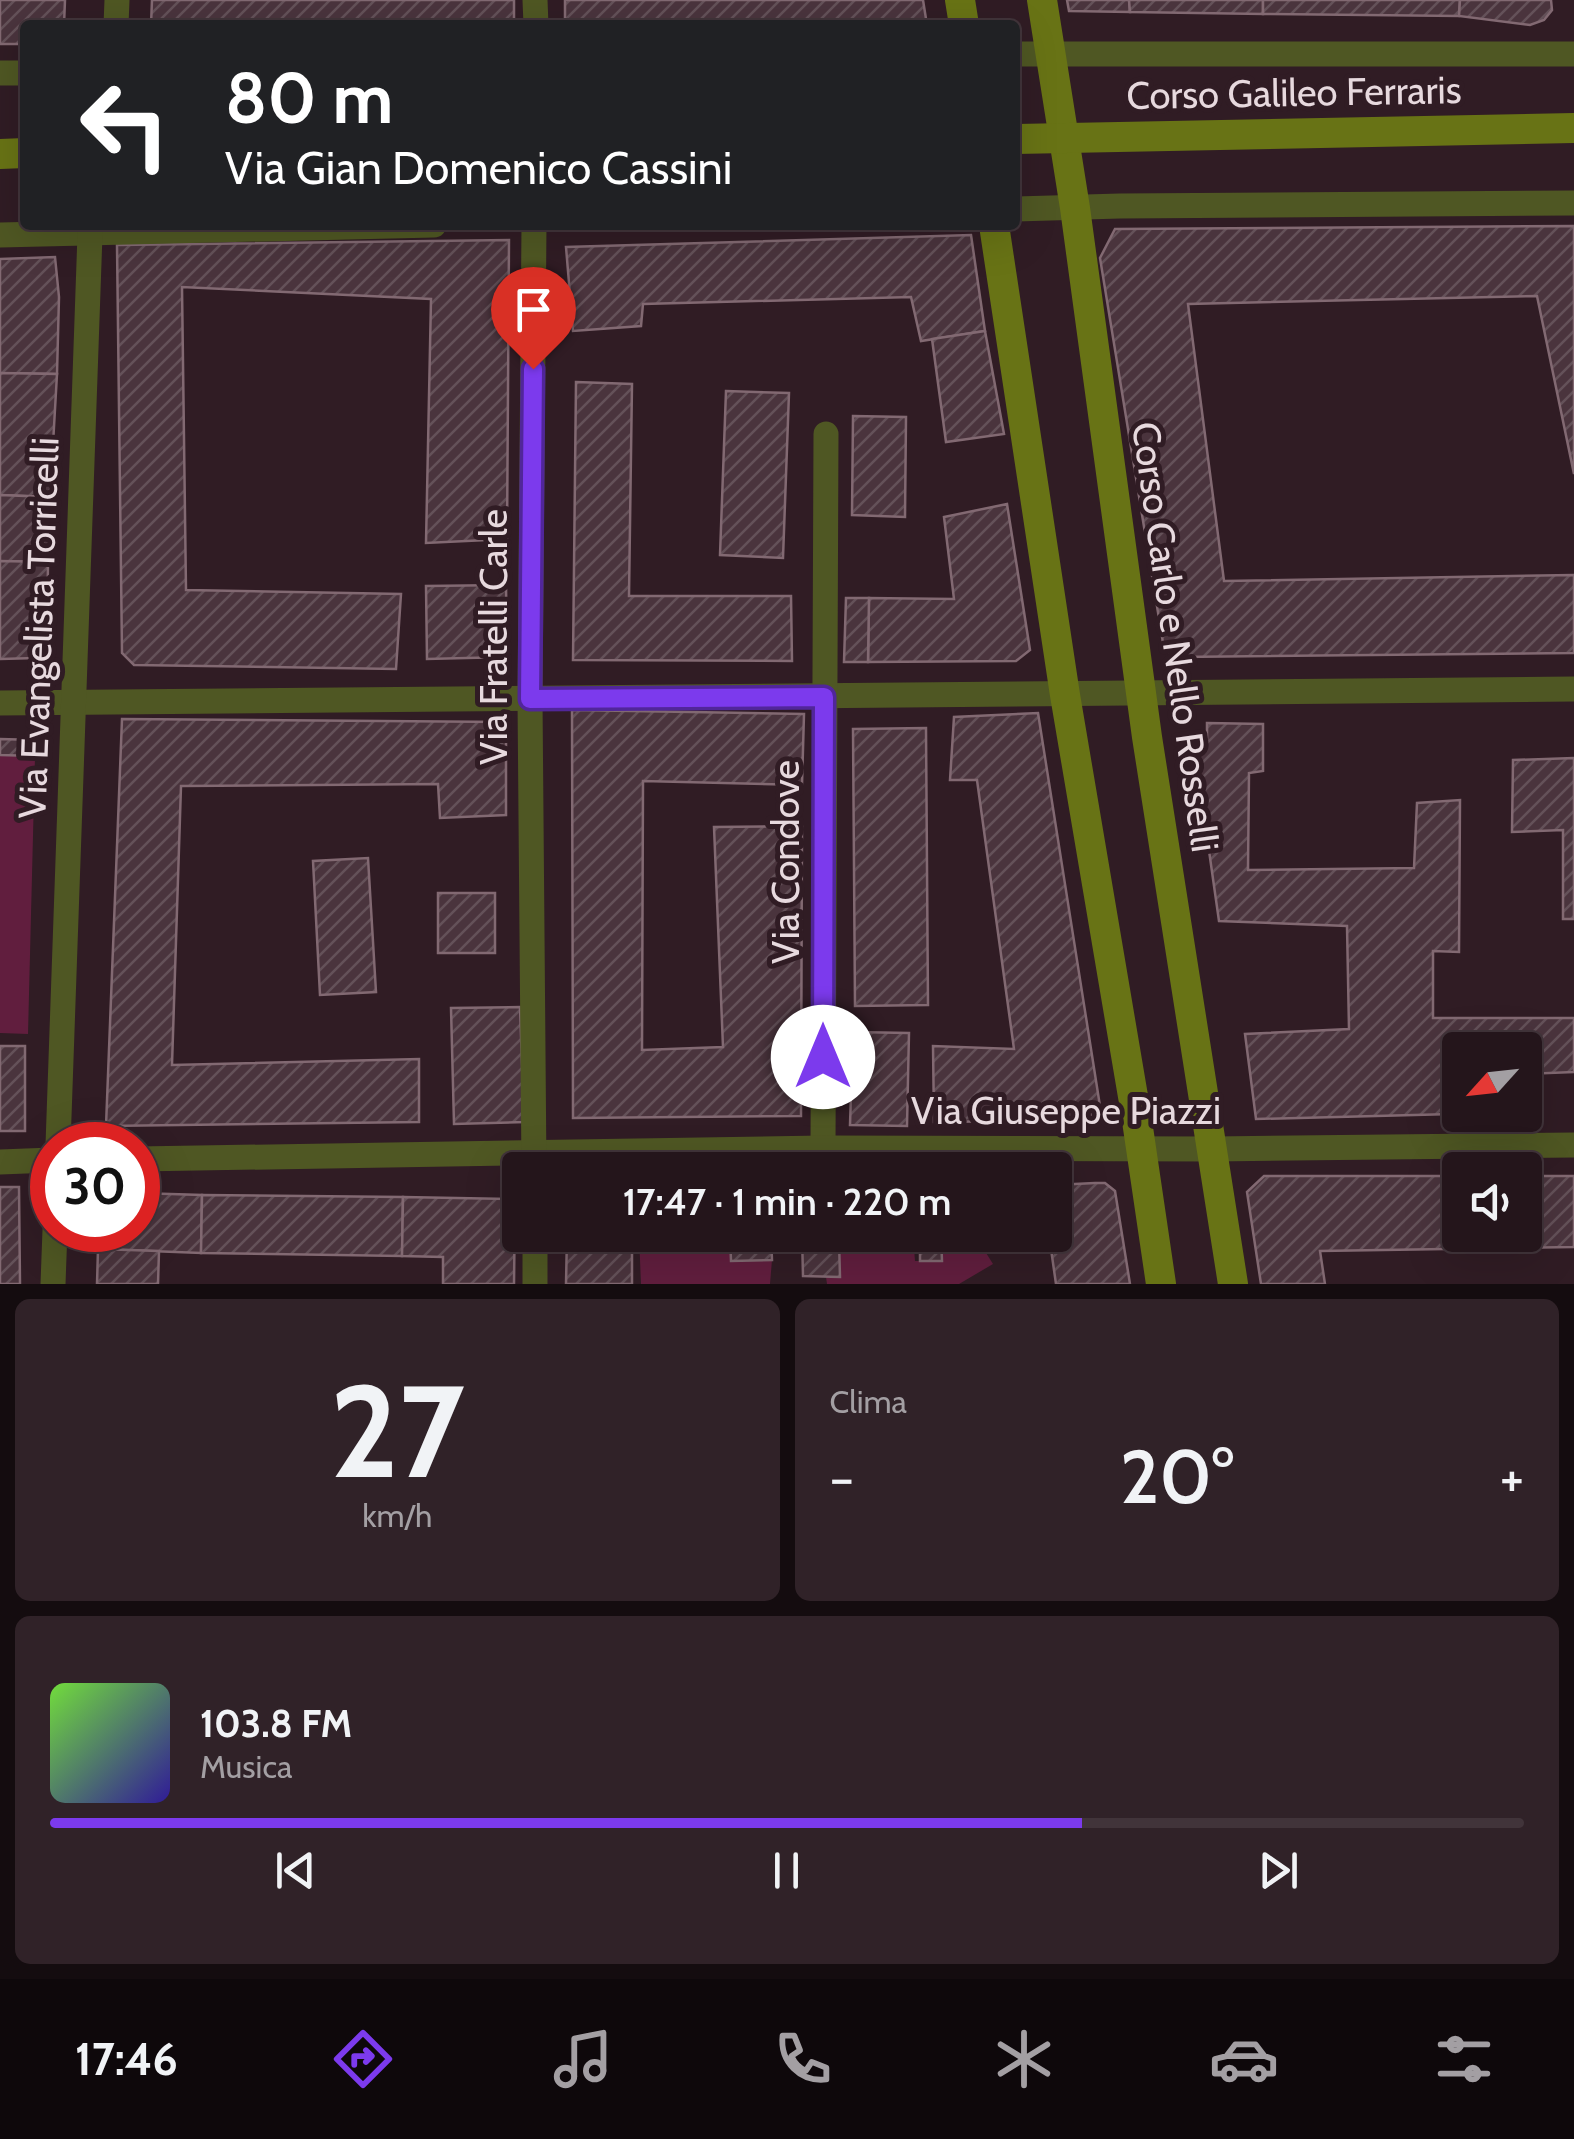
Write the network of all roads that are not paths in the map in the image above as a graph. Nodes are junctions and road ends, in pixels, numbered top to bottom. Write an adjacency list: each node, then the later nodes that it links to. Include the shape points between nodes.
1 (1042, 0): 3 (street, Corso Carlo e Nello Rosselli)
2 (1020, 54): 3 (street, Corso Galileo Ferraris)
3 (1051, 54): 4 (street, Corso Galileo Ferraris); 6 (street, Corso Carlo e Nello Rosselli)
4 (1574, 54)
5 (1574, 128): 6 (street, Corso Galileo Ferraris)
6 (1065, 137): 7 (street, Corso Galileo Ferraris); 9 (street, Corso Carlo e Nello Rosselli)
7 (1020, 139)
8 (1574, 203): 9 (street)
9 (1075, 208): 10 (street); 18 (street, Corso Carlo e Nello Rosselli)
10 (1020, 210)
11 (243, 230): 15 (street)
12 (534, 230): 21 (street, Via Fratelli Carle)
13 (995, 230): 19 (street)
14 (0, 234): 15 (street)
15 (90, 234): 22 (street, Via Evangelista Torricelli)
16 (826, 434): 20 (street, Via Condove)
17 (1574, 689): 18 (street)
18 (1141, 694): 19 (street); 28 (street, Corso Carlo e Nello Rosselli)
19 (1065, 695): 20 (street); 27 (street)
20 (824, 697): 21 (street); 26 (street, Via Condove)
21 (530, 699): 22 (street); 29 (street, Via Fratelli Carle)
22 (74, 702): 23 (street); 24 (street, Via Evangelista Torricelli)
23 (0, 704)
24 (59, 1122)
25 (1574, 1145): 28 (street, Via Giuseppe Piazzi)
26 (823, 1148): 27 (street, Via Giuseppe Piazzi); 30 (street, Via Giuseppe Piazzi)
27 (1142, 1149): 28 (street, Via Giuseppe Piazzi); 39 (street)
28 (1213, 1149): 40 (street, Corso Carlo e Nello Rosselli)
29 (534, 1152)
30 (734, 1152)
31 (160, 1160): 33 (street, Via Giuseppe Piazzi)
32 (30, 1161): 34 (street)
33 (502, 1161)
34 (0, 1162)
35 (54, 1252): 37 (street)
36 (535, 1252): 38 (street)
37 (53, 1284)
38 (535, 1284)
39 (1161, 1284)
40 (1233, 1284)

